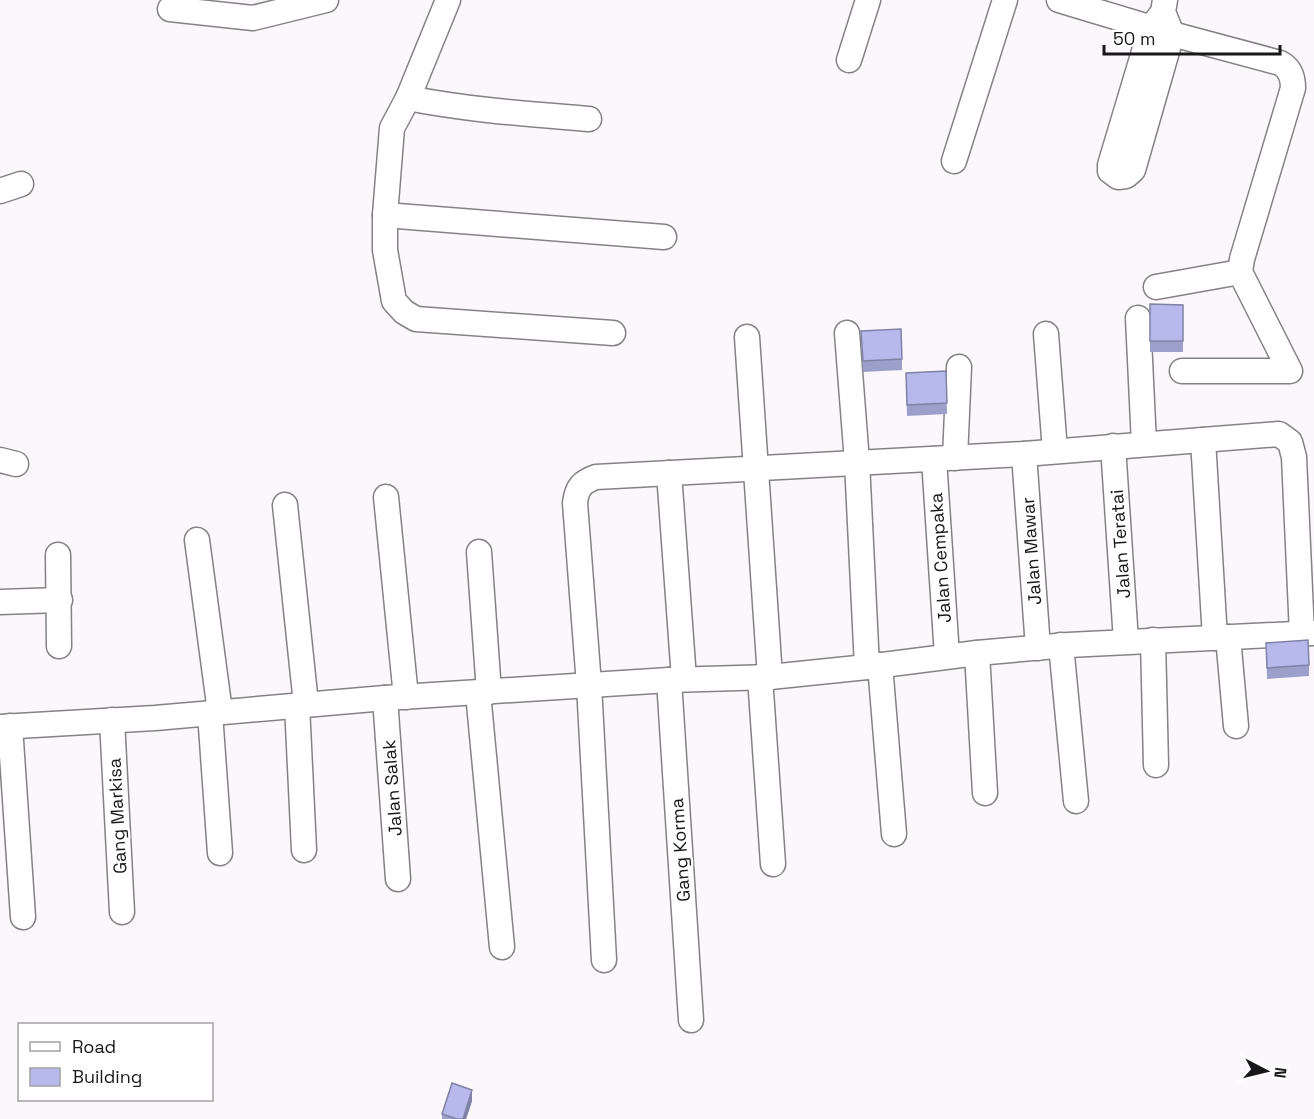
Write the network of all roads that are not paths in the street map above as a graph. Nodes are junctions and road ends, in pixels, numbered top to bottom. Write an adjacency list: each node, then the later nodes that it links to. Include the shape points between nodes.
1 (326, 0): 6 (street, via 253,18)
2 (448, 0): 9 (street)
3 (868, 0): 8 (street)
4 (1005, 0): 11 (street)
5 (1059, 0): 7 (street)
6 (170, 9)
7 (1163, 19): 7 (street, via 1133,170 1118,177 1110,171 1110,165); 14 (street, via 1280,63 1291,74 1293,88)
8 (849, 60)
9 (408, 98): 10 (street, via 441,105); 12 (street, via 392,128)
10 (590, 119)
11 (954, 161)
12 (385, 215): 13 (street); 17 (street, via 385,250 394,301 416,319)
13 (664, 237)
14 (1240, 272): 15 (street); 22 (street, via 1290,371)
15 (1156, 287)
16 (1138, 318): 24 (street)
17 (614, 333)
18 (847, 333): 29 (street)
19 (1046, 334): 26 (street)
20 (747, 336): 30 (street)
21 (959, 367): 28 (street, Jalan Cempaka)
22 (1182, 371)
23 (1203, 440): 24 (street); 39 (street, via 1279,434 1290,442); 40 (street)
24 (1144, 444): 25 (street)
25 (1113, 446): 26 (street); 42 (street, Jalan Teratai)
26 (1054, 452): 27 (street)
27 (1024, 454): 28 (street); 44 (street, Jalan Mawar)
28 (944, 458): 29 (street); 46 (street, Jalan Cempaka)
29 (857, 462): 30 (street); 47 (street)
30 (757, 467): 31 (street); 48 (street)
31 (669, 473): 49 (street, Gang Korma); 50 (street, via 596,477 583,482 576,493)
32 (386, 497): 52 (street, Jalan Salak)
33 (285, 505): 53 (street)
34 (197, 540): 54 (street)
35 (479, 552): 51 (street)
36 (58, 555): 37 (street)
37 (60, 600): 38 (street); 43 (street)
38 (0, 602)
39 (1308, 634): 40 (street)
40 (1222, 638): 41 (street); 57 (street)
41 (1153, 640): 42 (street); 58 (street)
42 (1126, 641): 44 (street)
43 (59, 646)
44 (1049, 647): 45 (street); 60 (street, Jalan Mawar)
45 (977, 653): 46 (street); 59 (street)
46 (946, 656): 47 (street)
47 (874, 666): 48 (street); 61 (street)
48 (765, 677): 49 (street); 64 (street)
49 (676, 679): 50 (street); 70 (street, Gang Korma)
50 (589, 685): 51 (street); 69 (street)
51 (484, 692): 52 (street); 68 (street)
52 (395, 698): 53 (street); 65 (street, Jalan Salak)
53 (302, 705): 54 (street); 62 (street)
54 (215, 713): 55 (street); 63 (street)
55 (112, 720): 56 (street); 66 (street, Gang Markisa)
56 (5, 726): 67 (street)
57 (1236, 726)
58 (1156, 765)
59 (985, 793)
60 (1076, 801)
61 (894, 834)
62 (304, 850)
63 (220, 853)
64 (773, 864)
65 (398, 879)
66 (122, 912)
67 (23, 917)
68 (502, 947)
69 (604, 960)
70 (691, 1020)

